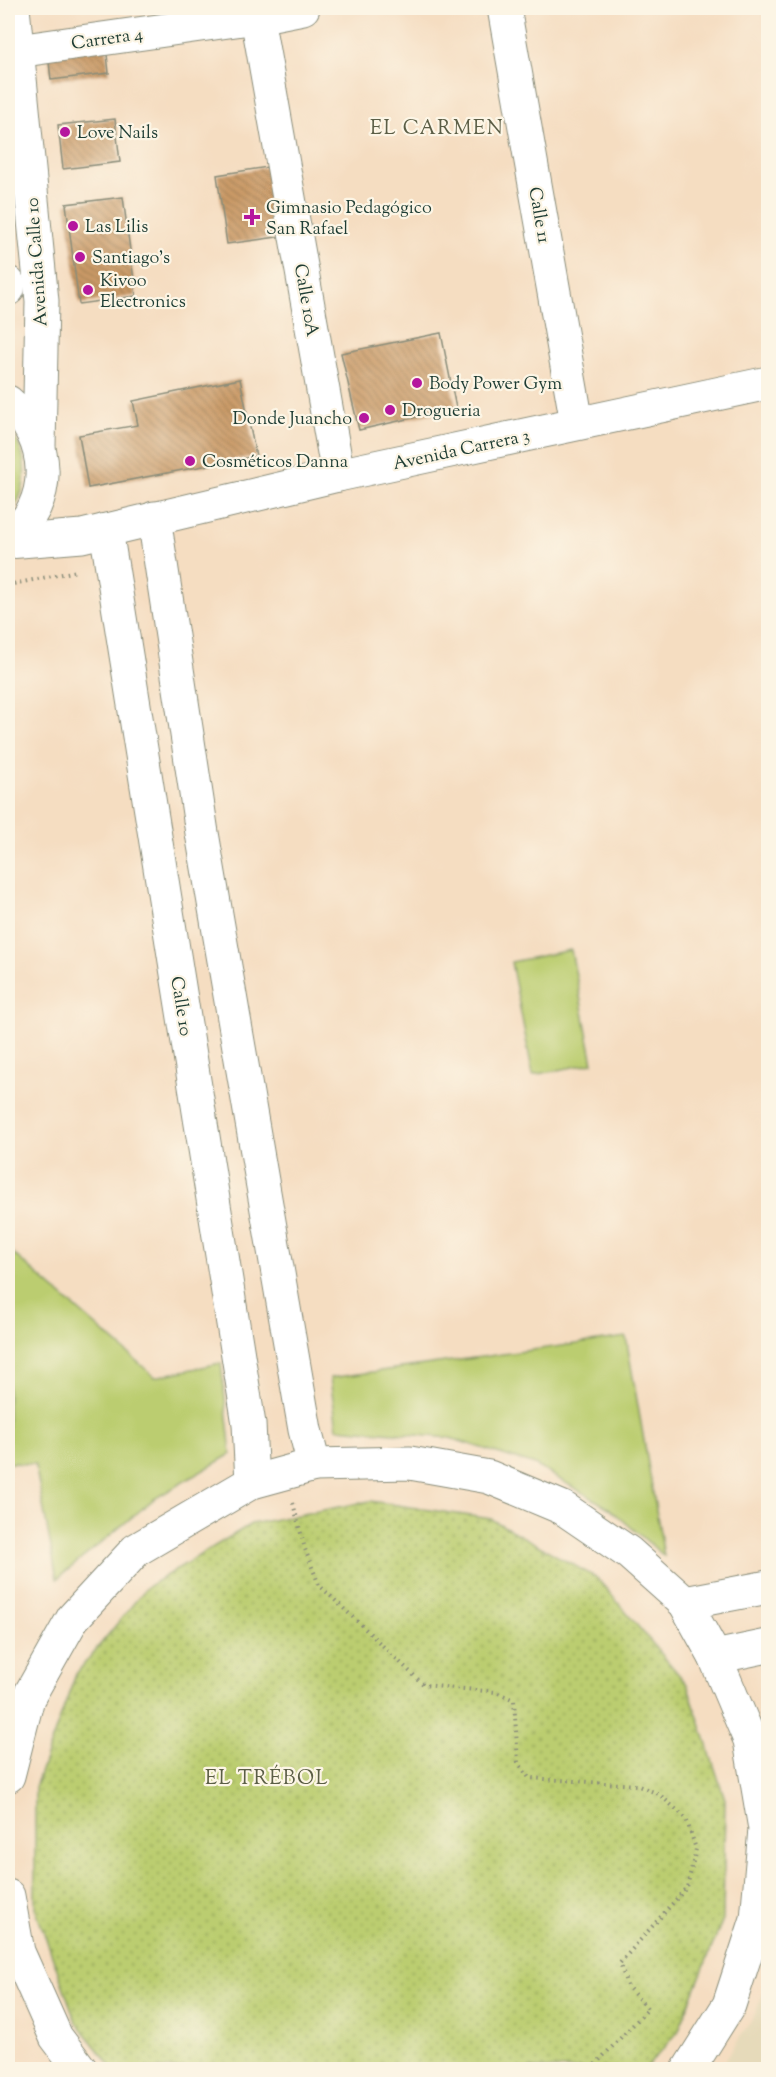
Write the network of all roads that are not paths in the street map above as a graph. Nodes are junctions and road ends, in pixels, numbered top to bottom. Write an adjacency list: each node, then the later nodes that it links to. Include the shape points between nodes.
1 (12, 8): 5 (street, Avenida Calle 10)
2 (303, 8): 4 (street, Carrera 4)
3 (504, 8): 10 (street, Calle 11)
4 (257, 17): 5 (street, Carrera 4); 12 (street, Calle 10A)
5 (17, 51): 11 (street, Avenida Calle 10, via 42,301)
6 (8, 283): 7 (street, Avenida Calle 10)
7 (8, 289)
8 (768, 382): 10 (street, Avenida Carrera 3)
9 (8, 402): 11 (street, via 27,421)
10 (577, 423): 12 (street, Avenida Carrera 3)
11 (39, 446): 13 (street, via 43,470)
12 (339, 476): 14 (street, Avenida Carrera 3)
13 (39, 495): 15 (street, via 60,525); 16 (street, via 24,523)
14 (154, 518): 15 (street, Avenida Carrera 3); 17 (street, via 202,833 303,1419)
15 (94, 533): 16 (street, Avenida Carrera 3); 18 (street, Calle 10, via 249,1424)
16 (8, 540)
17 (299, 1469): 18 (street); 20 (street, via 410,1463 489,1477 563,1508 629,1552)
18 (252, 1482): 23 (street, via 136,1550 73,1618 28,1698)
19 (768, 1587): 20 (street)
20 (685, 1603): 22 (street)
21 (768, 1646): 22 (street)
22 (716, 1657): 26 (street, via 750,1740 765,1829 758,1919 729,2005)
23 (8, 1776)
24 (8, 1896): 25 (street, via 18,1952 56,2037)
25 (81, 2070)
26 (688, 2070)

